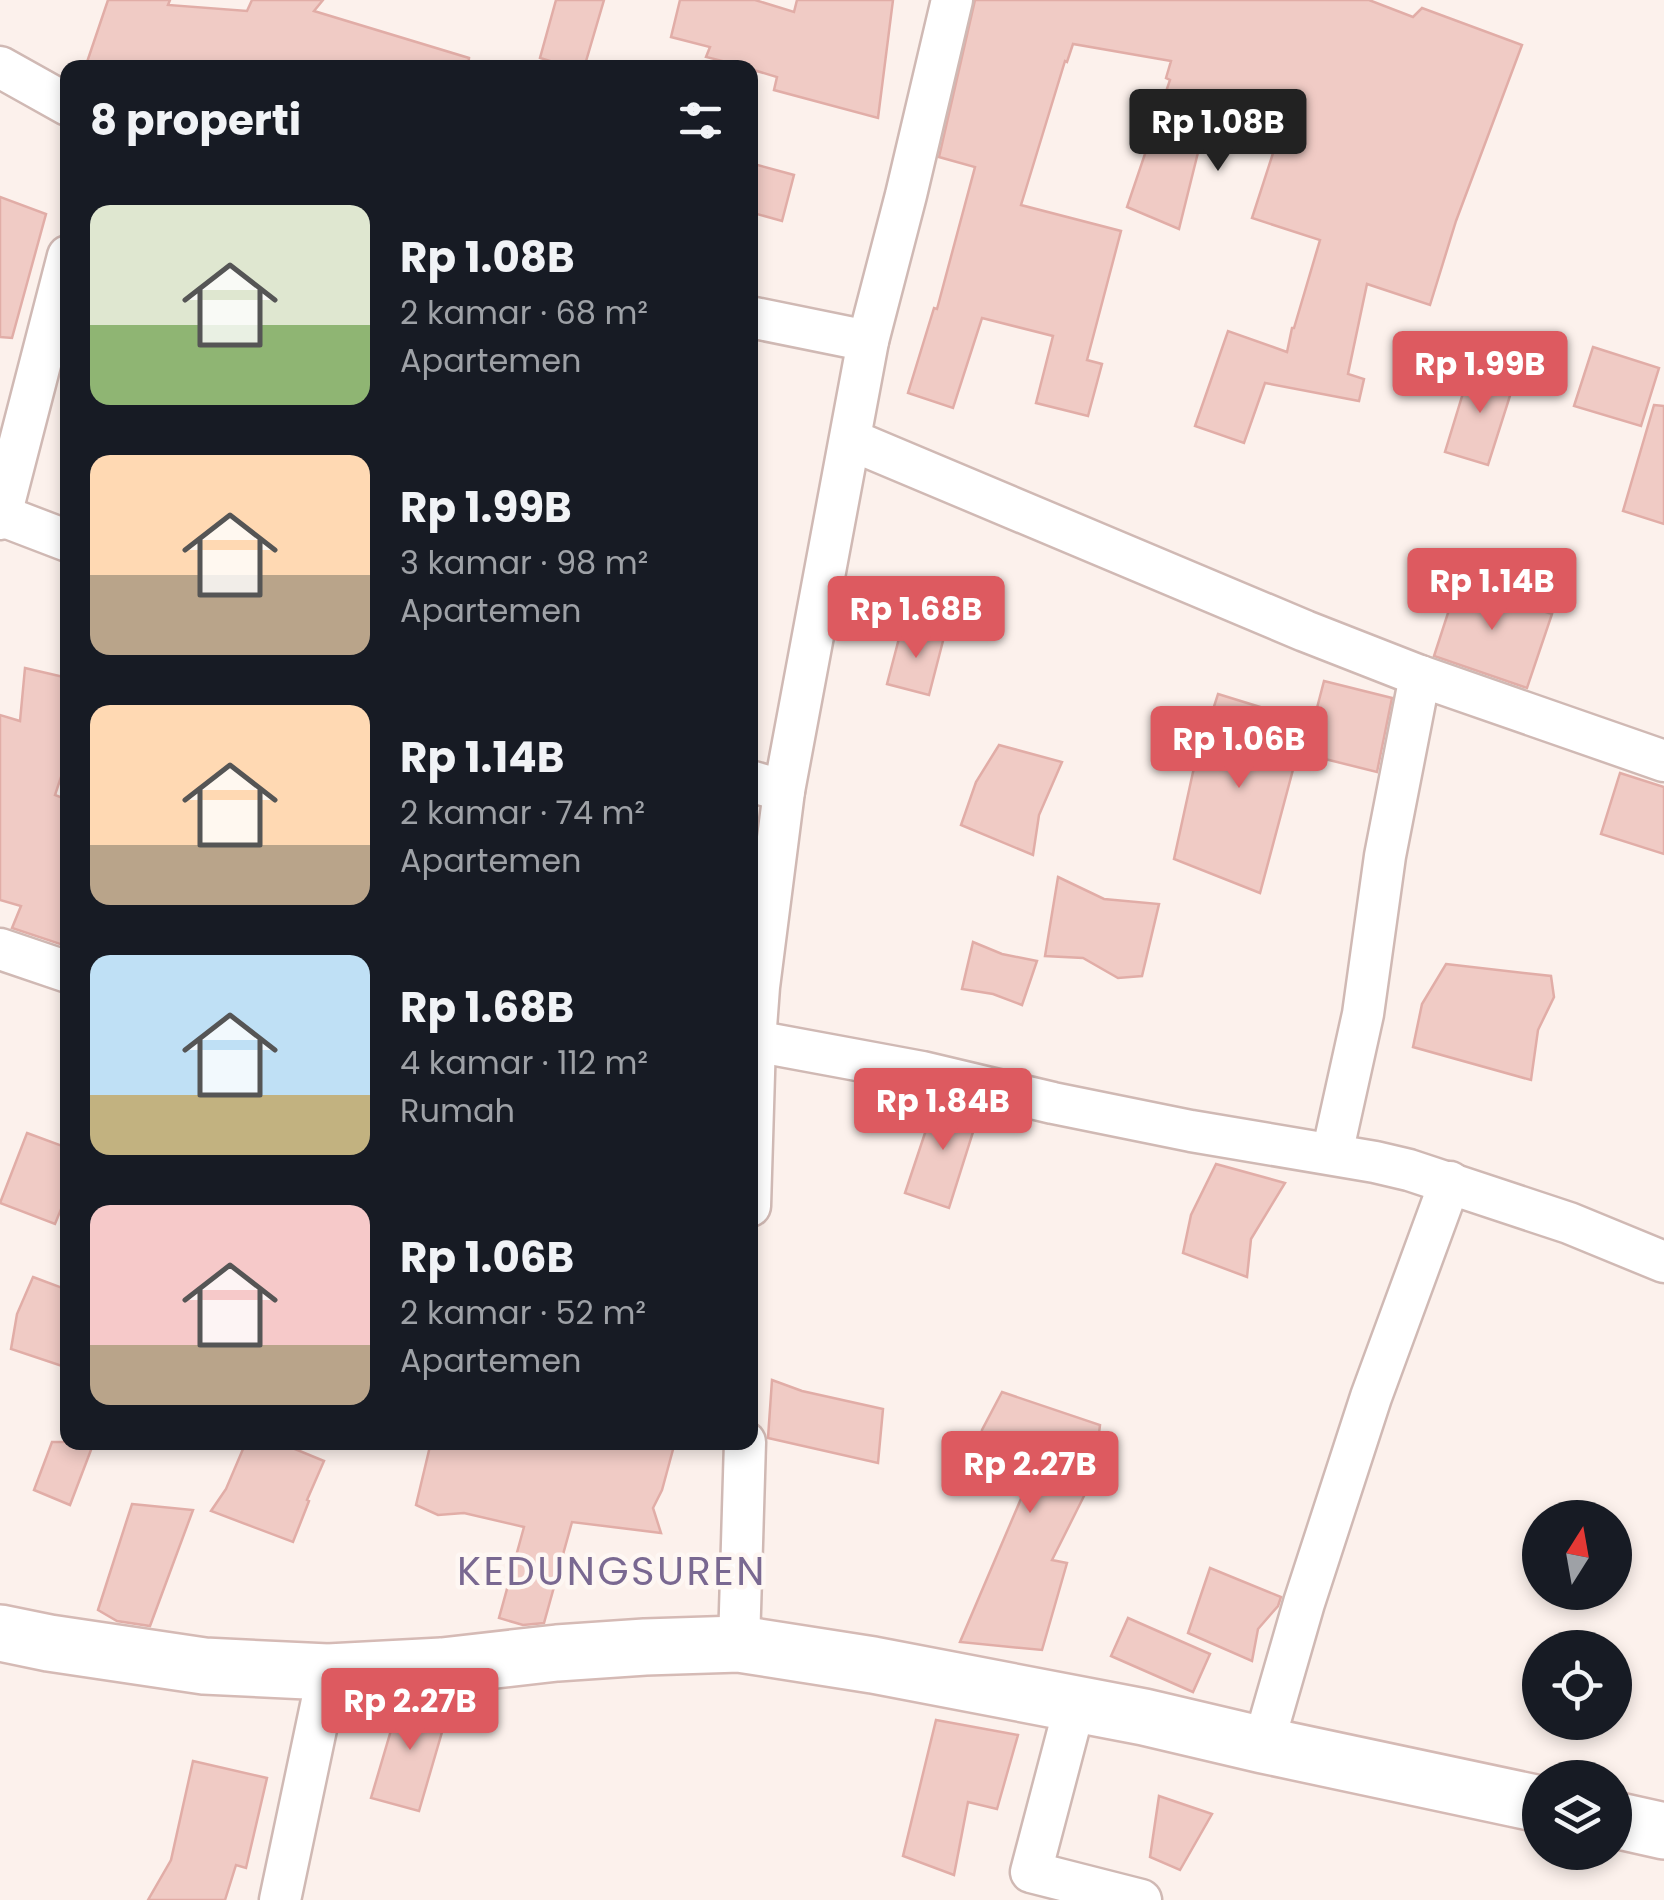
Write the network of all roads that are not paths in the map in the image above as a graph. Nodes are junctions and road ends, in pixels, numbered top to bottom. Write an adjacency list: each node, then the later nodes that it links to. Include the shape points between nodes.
1 (952, 0): 6 (street)
2 (0, 67): 3 (street)
3 (60, 100)
4 (60, 287): 8 (street)
5 (758, 319): 6 (street)
6 (868, 341): 7 (street)
7 (850, 440): 10 (street); 12 (street)
8 (0, 516): 9 (street)
9 (60, 537)
10 (1420, 676): 11 (street); 17 (street, via 1363,1014)
11 (1664, 761)
12 (767, 786): 15 (street)
13 (0, 949): 14 (street)
14 (60, 969)
15 (758, 1008)
16 (758, 1042): 17 (street)
17 (1332, 1154): 18 (street)
18 (1450, 1182): 19 (street); 25 (street, via 1370,1397)
19 (1664, 1262)
20 (744, 1450): 22 (street)
21 (0, 1633): 23 (street, via 204,1666)
22 (739, 1644): 23 (street); 24 (street)
23 (328, 1672): 29 (street)
24 (1075, 1705): 25 (street); 30 (street, via 1031,1872)
25 (1263, 1745): 26 (street)
26 (1522, 1800)
27 (1632, 1824): 28 (street)
28 (1664, 1831)
29 (280, 1900)
30 (1141, 1900)

